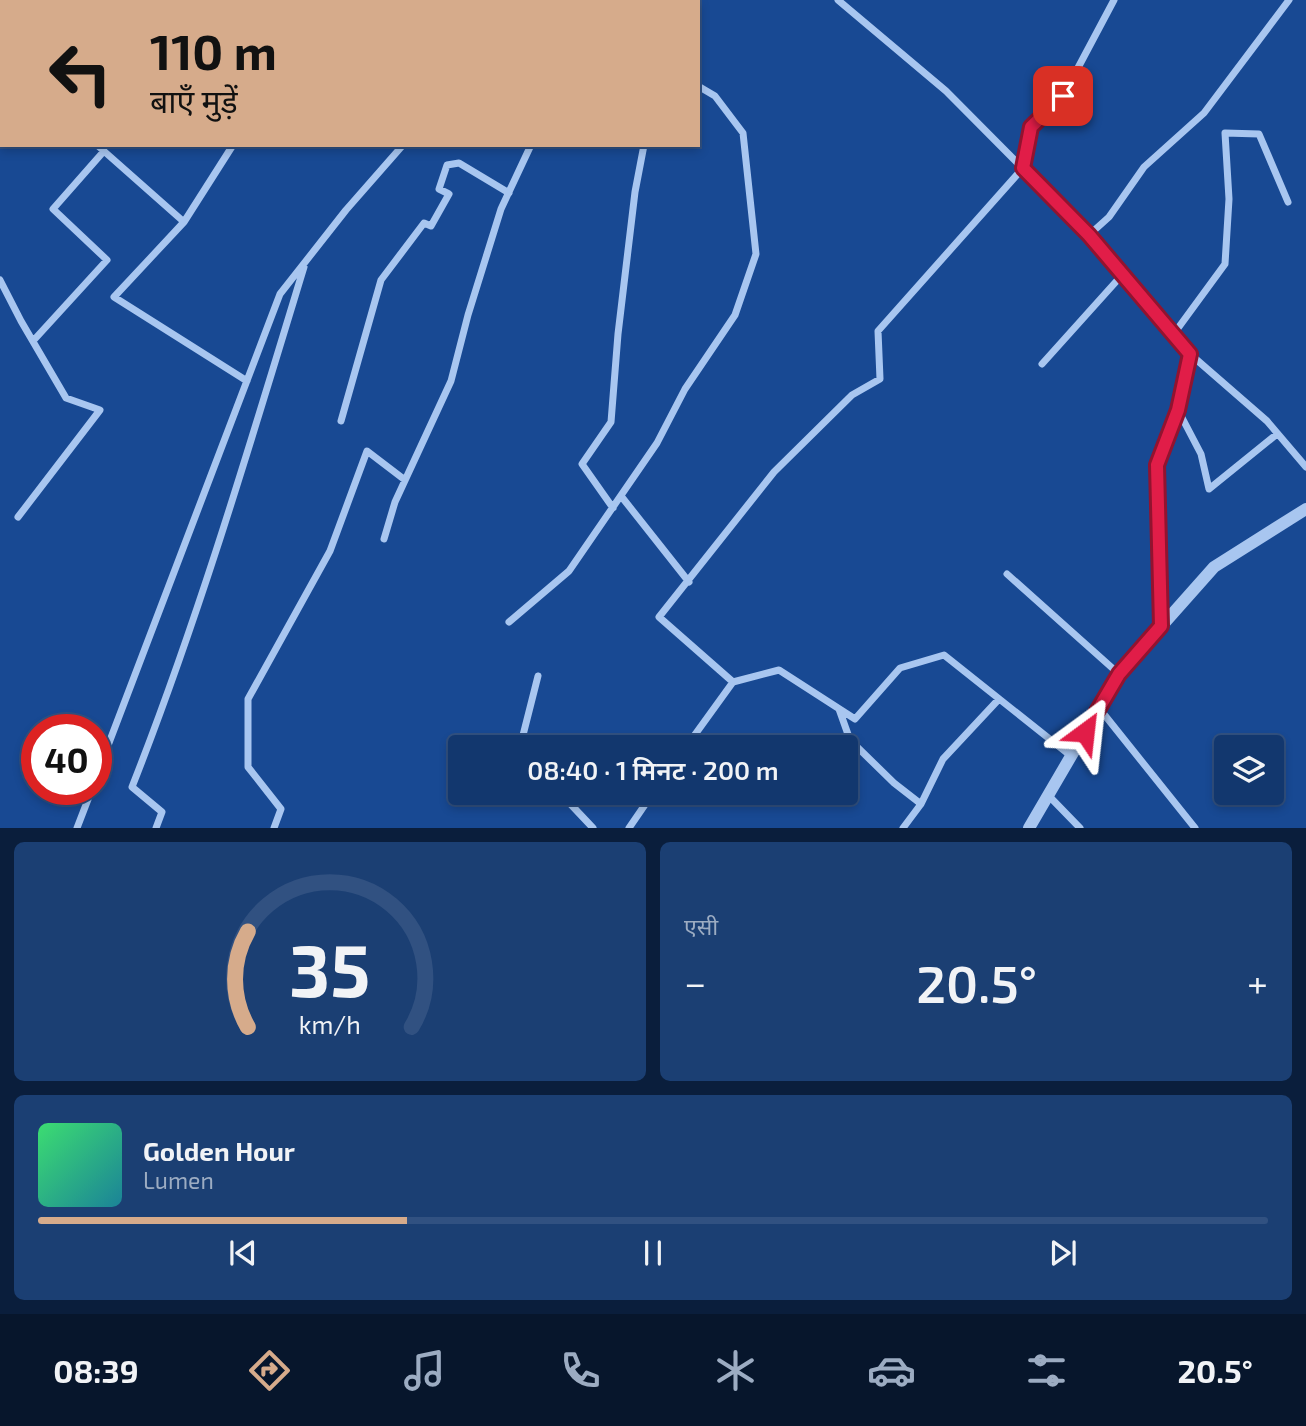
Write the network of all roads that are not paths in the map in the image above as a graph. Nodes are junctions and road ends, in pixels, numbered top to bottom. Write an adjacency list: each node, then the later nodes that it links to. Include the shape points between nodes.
1 (838, 0): 11 (street, via 946,91)
2 (1114, 0): 11 (street, via 1063,96 1031,127)
3 (1289, 0): 15 (street, via 1204,114 1144,167 1109,217)
4 (700, 87): 29 (street, via 715,96 743,134 756,254 736,315)
5 (99, 147): 10 (street)
6 (232, 147): 14 (street)
7 (401, 147): 16 (street)
8 (530, 147): 12 (street)
9 (644, 147): 30 (street, via 611,422 582,464)
10 (104, 151): 14 (street); 20 (street, via 53,209 107,260)
11 (1023, 168): 15 (street); 35 (street, via 878,331 880,379 852,395 774,472)
12 (509, 193): 25 (street, via 459,163 447,165 439,189 449,194 431,226 424,223 381,280); 28 (street, via 451,381)
13 (1288, 202): 19 (street, via 1259,134 1226,133 1229,199 1225,264)
14 (184, 222): 23 (street, via 114,297)
15 (1089, 235): 17 (street)
16 (305, 263): 23 (street, via 280,294); 54 (street, via 159,719 132,787 162,812)
17 (1122, 275): 19 (street); 22 (street)
18 (0, 280): 20 (street)
19 (1173, 335): 21 (street)
20 (33, 341): 32 (street, via 66,398 100,410)
21 (1190, 354): 24 (street); 26 (street)
22 (1042, 365)
23 (247, 381): 44 (street)
24 (1178, 410): 26 (street, via 1201,454 1209,489); 37 (street, via 1157,465)
25 (341, 421)
26 (1278, 434): 27 (street)
27 (1306, 467)
28 (405, 480): 33 (street); 55 (street, via 367,451 330,551 248,699 248,767 281,808)
29 (621, 496): 30 (street); 35 (street)
30 (613, 508): 36 (street, via 569,571)
31 (1306, 509): 37 (street, via 1214,567)
32 (18, 517)
33 (384, 539)
34 (1007, 574): 38 (street)
35 (689, 582): 40 (street, via 659,617)
36 (509, 622)
37 (1161, 626): 38 (street)
38 (1119, 674): 42 (street)
39 (538, 676): 45 (street)
40 (733, 682): 43 (street, via 779,670); 46 (street)
41 (999, 699): 43 (street, via 944,654 900,668 855,719); 47 (street); 49 (street, via 943,759)
42 (1099, 708): 47 (street); 61 (street)
43 (839, 709): 49 (street, via 850,740)
44 (112, 735)
45 (523, 735)
46 (695, 735)
47 (1071, 756): 48 (street)
48 (1048, 795): 59 (street); 60 (street)
49 (921, 804): 58 (street)
50 (86, 805): 53 (street)
51 (571, 805): 56 (street)
52 (645, 805): 57 (street)
53 (77, 828)
54 (156, 828)
55 (274, 828)
56 (593, 828)
57 (629, 828)
58 (903, 828)
59 (1029, 828)
60 (1080, 828)
61 (1195, 828)

